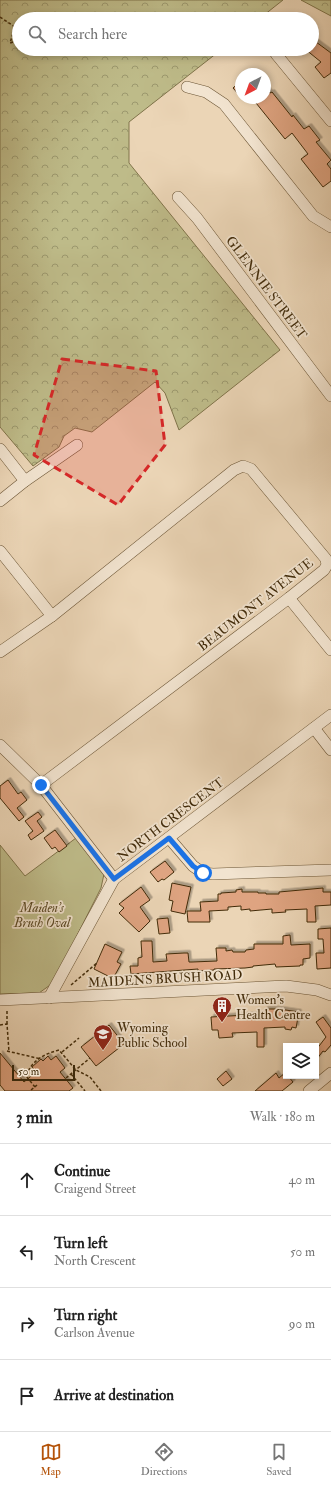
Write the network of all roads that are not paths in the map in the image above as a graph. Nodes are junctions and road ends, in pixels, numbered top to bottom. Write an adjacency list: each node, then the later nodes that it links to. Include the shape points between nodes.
1 (278, 56): 3 (street)
2 (186, 87): 5 (street, via 206,92 224,104 313,216)
3 (331, 121)
4 (178, 197): 6 (street, GLENNIE STREET, via 197,218)
5 (331, 227)
6 (331, 396)
7 (77, 445): 9 (street)
8 (0, 449): 9 (street)
9 (25, 481): 10 (street)
10 (0, 501)
11 (0, 552): 13 (street)
12 (289, 598): 13 (street, BEAUMONT AVENUE, via 324,570 327,565 326,559 251,469 243,466 234,470); 14 (street); 20 (street, BEAUMONT AVENUE)
13 (52, 616): 15 (street, BEAUMONT AVENUE)
14 (331, 650)
15 (0, 652)
16 (331, 715): 17 (street, NORTH CRESCENT)
17 (314, 728): 19 (street); 21 (street, NORTH CRESCENT)
18 (0, 745): 20 (street)
19 (331, 750)
20 (41, 785): 23 (street)
21 (169, 838): 22 (street, via 193,866 203,873); 23 (street, NORTH CRESCENT)
22 (331, 870)
23 (114, 879): 25 (street, NORTH CRESCENT)
24 (331, 995): 25 (street, MAIDENS BRUSH ROAD, via 317,990 286,986)
25 (49, 998): 26 (street, MAIDENS BRUSH ROAD)
26 (0, 1000)
27 (331, 1073): 28 (street)
28 (309, 1091)

